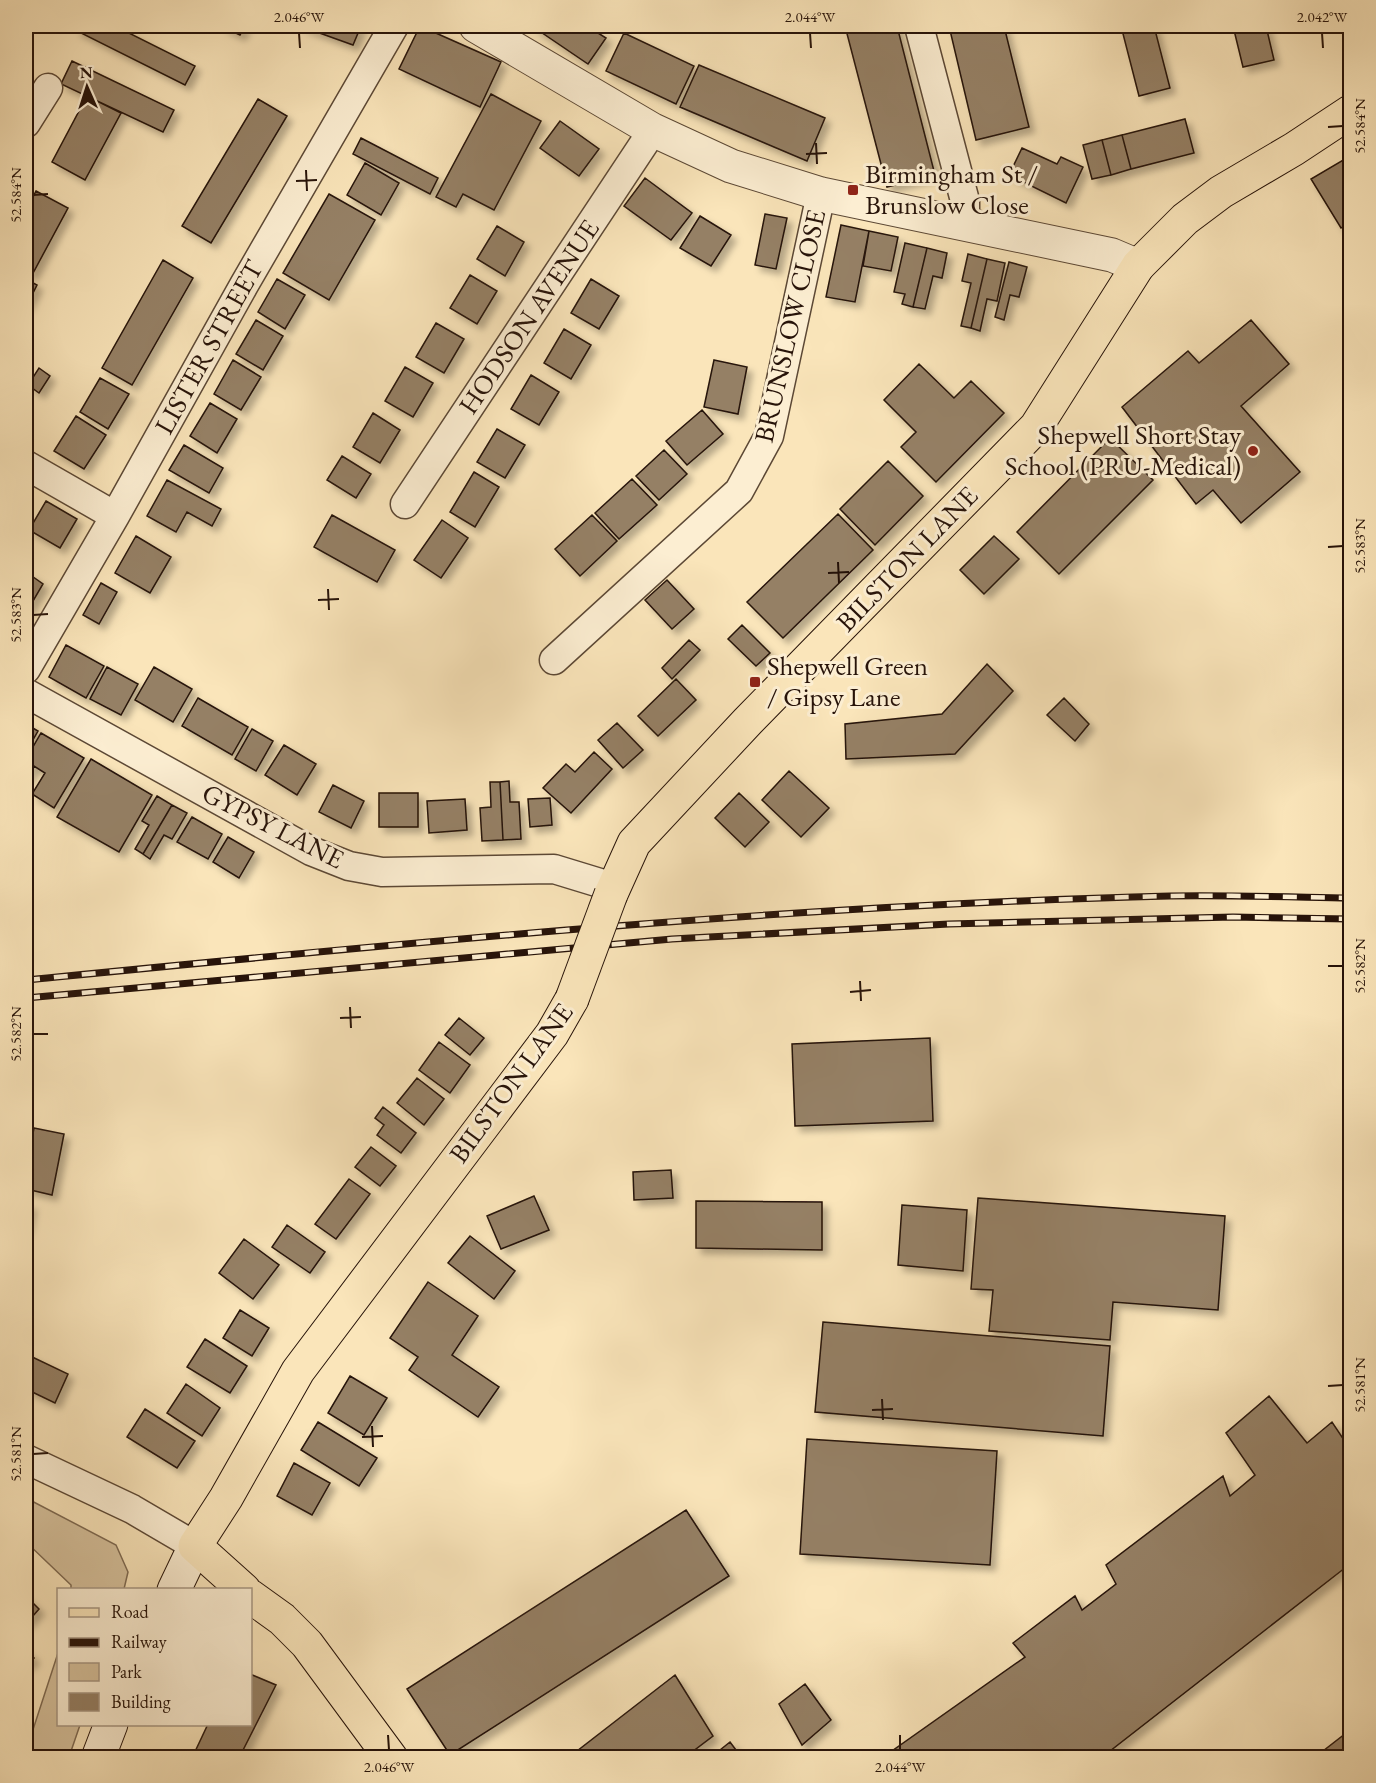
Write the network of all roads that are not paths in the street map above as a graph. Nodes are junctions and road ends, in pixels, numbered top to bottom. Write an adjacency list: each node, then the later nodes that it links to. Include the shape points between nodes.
1 (394, 26): 13 (street, LISTER STREET)
2 (476, 26): 7 (street)
3 (919, 26): 9 (street, via 965,201)
4 (48, 88): 6 (street)
5 (1350, 112): 10 (main road, BILSTON LANE, via 1221,192 1185,219)
6 (26, 123)
7 (653, 130): 8 (street, via 730,166); 12 (street, HODSON AVENUE)
8 (821, 194): 9 (street); 14 (street, BRUNSLOW CLOSE, via 769,436 739,491)
9 (965, 224): 10 (street, via 1112,255)
10 (1138, 266): 17 (main road, BILSTON LANE, via 1036,427 756,712 634,843)
11 (26, 465): 13 (street)
12 (405, 504)
13 (115, 516): 15 (street, LISTER STREET)
14 (554, 660)
15 (26, 669)
16 (26, 693): 17 (street, GYPSY LANE, via 311,851 349,866 382,872 554,869)
17 (612, 890): 19 (main road, BILSTON LANE, bridge, via 572,999 552,1034 298,1371)
18 (26, 1459): 19 (street, via 132,1509)
19 (195, 1546): 20 (street, BILSTON LANE); 21 (main road)
20 (175, 1588)
21 (242, 1588)
22 (252, 1597): 25 (main road, via 307,1644)
23 (111, 1726): 24 (street)
24 (98, 1758)
25 (391, 1758)

